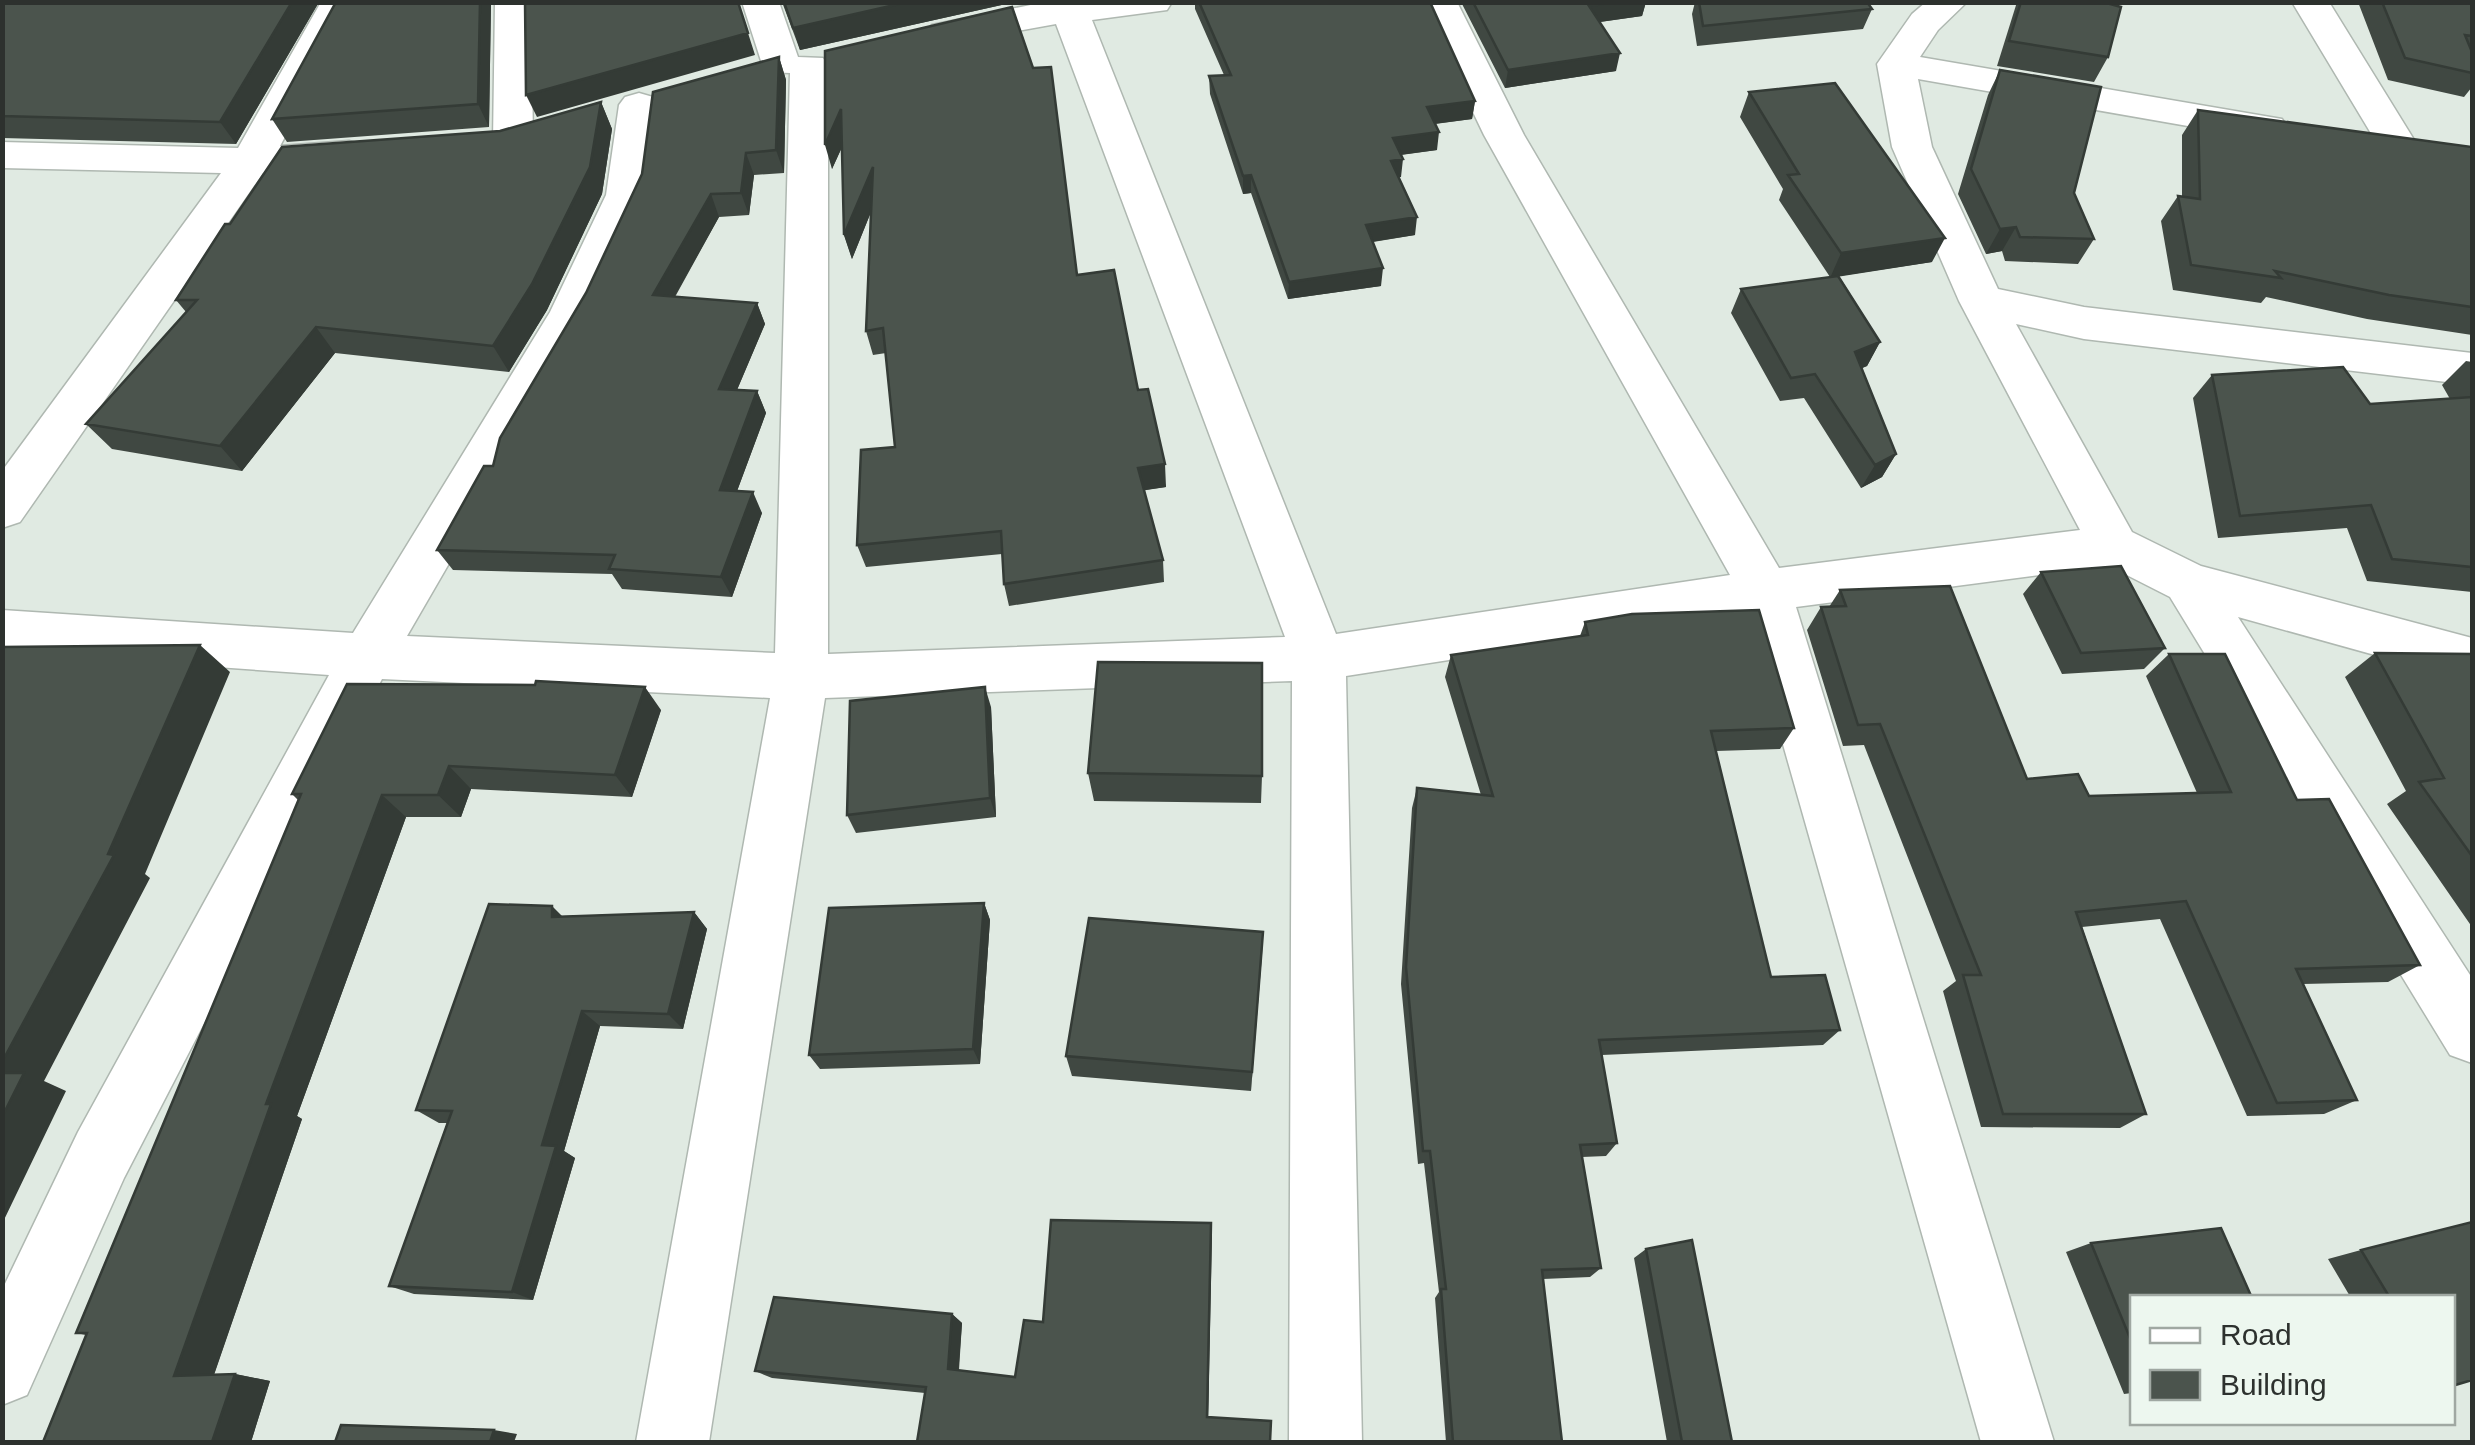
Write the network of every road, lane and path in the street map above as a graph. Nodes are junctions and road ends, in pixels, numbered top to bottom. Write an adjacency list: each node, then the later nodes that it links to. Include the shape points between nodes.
1 (340, 2): 18 (street)
2 (513, 2): 14 (street)
3 (760, 2): 29 (street, via 795,65)
4 (1154, 2): 9 (street)
5 (1438, 2): 24 (street, via 1504,135)
6 (1949, 2): 11 (street)
7 (2310, 2): 15 (street, via 2419,153)
8 (1009, 10): 9 (street); 10 (street)
9 (1071, 14): 27 (street)
10 (902, 44)
11 (1896, 64): 13 (street); 19 (street, via 1912,146)
12 (639, 105): 26 (street, via 627,195 572,314)
13 (2304, 134)
14 (513, 139)
15 (2343, 141)
16 (388, 151): 18 (street)
17 (2, 155): 18 (street)
18 (251, 161): 21 (street)
19 (1982, 301): 20 (street, via 2084,323); 22 (street)
20 (2472, 369)
21 (2, 509)
22 (2114, 546): 23 (street); 24 (street)
23 (2188, 583): 28 (street); 30 (street)
24 (1765, 590): 27 (street); 34 (street)
25 (2, 630): 26 (street)
26 (367, 656): 29 (street); 31 (street, via 101,1155)
27 (1319, 658): 29 (street); 33 (street)
28 (2472, 660)
29 (801, 677): 32 (street)
30 (2472, 1033)
31 (2, 1370)
32 (672, 1442)
33 (1325, 1442)
34 (2018, 1442)

